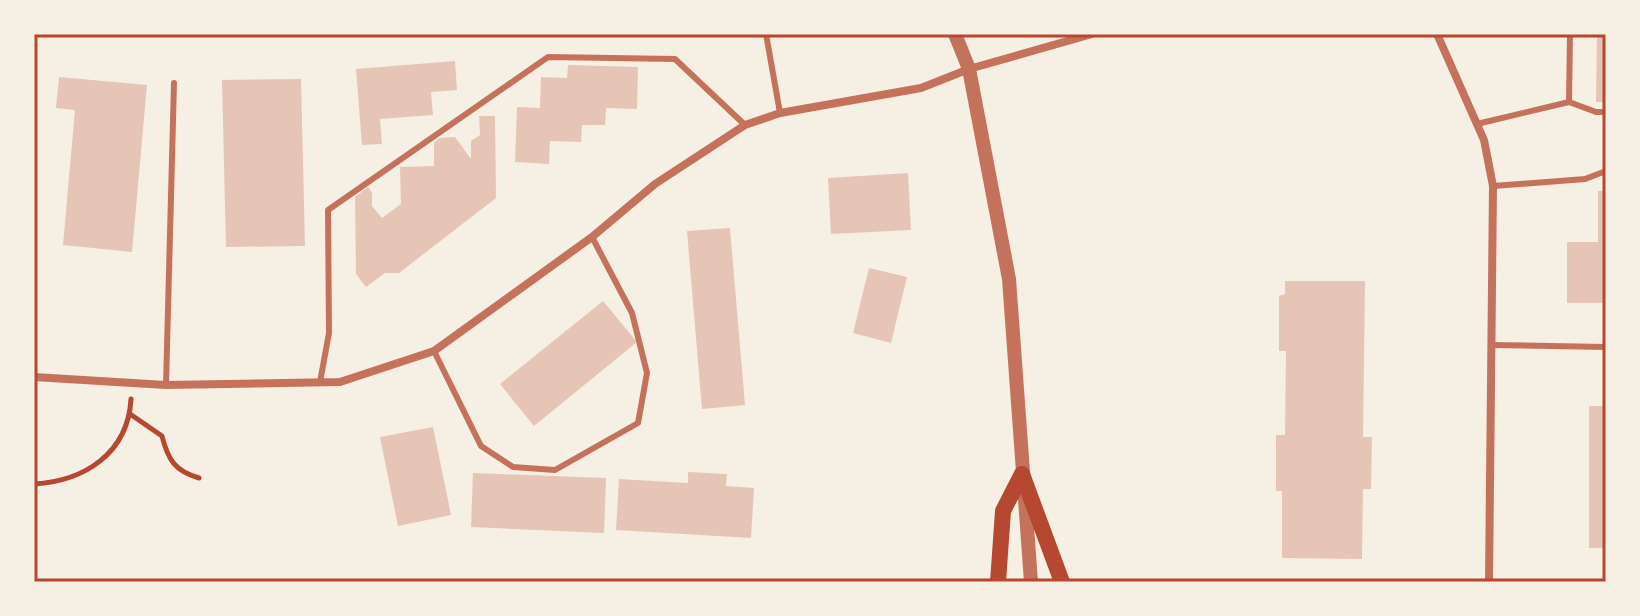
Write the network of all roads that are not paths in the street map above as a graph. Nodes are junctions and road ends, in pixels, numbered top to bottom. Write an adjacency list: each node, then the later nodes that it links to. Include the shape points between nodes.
1 (766, 34): 10 (lane)
2 (955, 34): 6 (street)
3 (1092, 34): 6 (street)
4 (1437, 34): 11 (street)
5 (1570, 34): 8 (lane)
6 (969, 69): 10 (street, via 921,88); 22 (street, via 1009,279)
7 (174, 83): 21 (lane)
8 (1569, 102): 9 (lane); 11 (lane)
9 (1606, 112)
10 (780, 113): 12 (street)
11 (1477, 124): 14 (street)
12 (745, 125): 15 (street, via 655,184); 20 (lane, via 675,59 548,57 328,210 329,333)
13 (1606, 171): 14 (lane, via 1585,179)
14 (1493, 186): 16 (street)
15 (592, 237): 18 (street); 18 (lane, via 632,313 647,373 638,423 555,470 513,467 481,446)
16 (1491, 345): 17 (lane); 26 (street)
17 (1606, 347)
18 (434, 351): 20 (street, via 340,382)
19 (34, 377): 21 (street)
20 (320, 382): 21 (street)
21 (166, 385)
22 (1022, 474): 23 (main road, via 1003,511); 24 (street); 25 (main road)
23 (998, 582)
24 (1031, 582)
25 (1062, 582)
26 (1489, 582)

